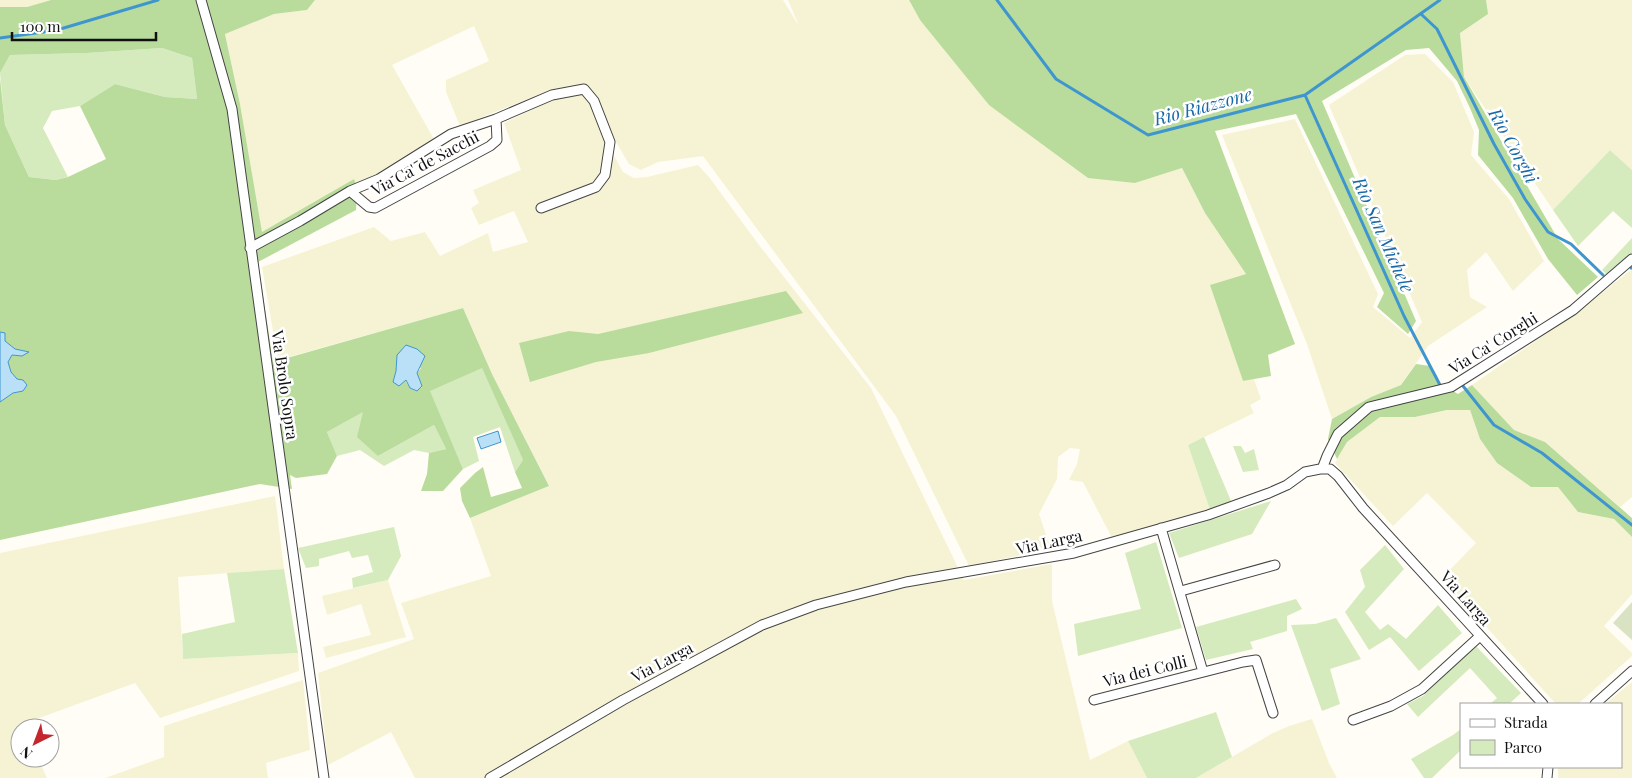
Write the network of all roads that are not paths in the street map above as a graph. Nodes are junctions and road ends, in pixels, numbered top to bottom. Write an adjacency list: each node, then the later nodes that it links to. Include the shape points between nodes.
1 (201, 0): 5 (street, Via Brolo Sopra, via 232,109)
2 (496, 119): 3 (street, Via Ca' de Sacchi, via 451,134); 3 (street, Via Ca' de Sacchi, via 497,140 490,146 375,208); 4 (street, Via Ca' de Sacchi, via 552,95 584,89 594,101 610,142 605,175 596,188)
3 (350, 191): 5 (street, Via Ca' de Sacchi)
4 (541, 208)
5 (250, 248): 19 (street, Via Brolo Sopra)
6 (1632, 259): 7 (street, Via Ca' Corghi, via 1573,310 1451,387 1369,407 1338,434)
7 (1322, 469): 8 (street, Via Larga, via 1305,472 1269,493); 11 (street, Via Larga, via 1330,469 1338,476 1363,508)
8 (1161, 528): 10 (street, Via dei Colli); 20 (street, Via Larga, via 1074,553 906,582 816,605 753,630 623,700)
9 (1275, 565): 10 (street)
10 (1181, 591): 13 (street, Via dei Colli)
11 (1480, 636): 15 (street, Via Larga); 18 (street, via 1422,689 1391,706)
12 (1632, 671): 16 (street)
13 (1204, 672): 14 (street, Via dei Colli); 17 (street, Via dei Colli, via 1256,660)
14 (1094, 700)
15 (1542, 703)
16 (1596, 703)
17 (1273, 713)
18 (1354, 720)
19 (324, 778)
20 (490, 778)

